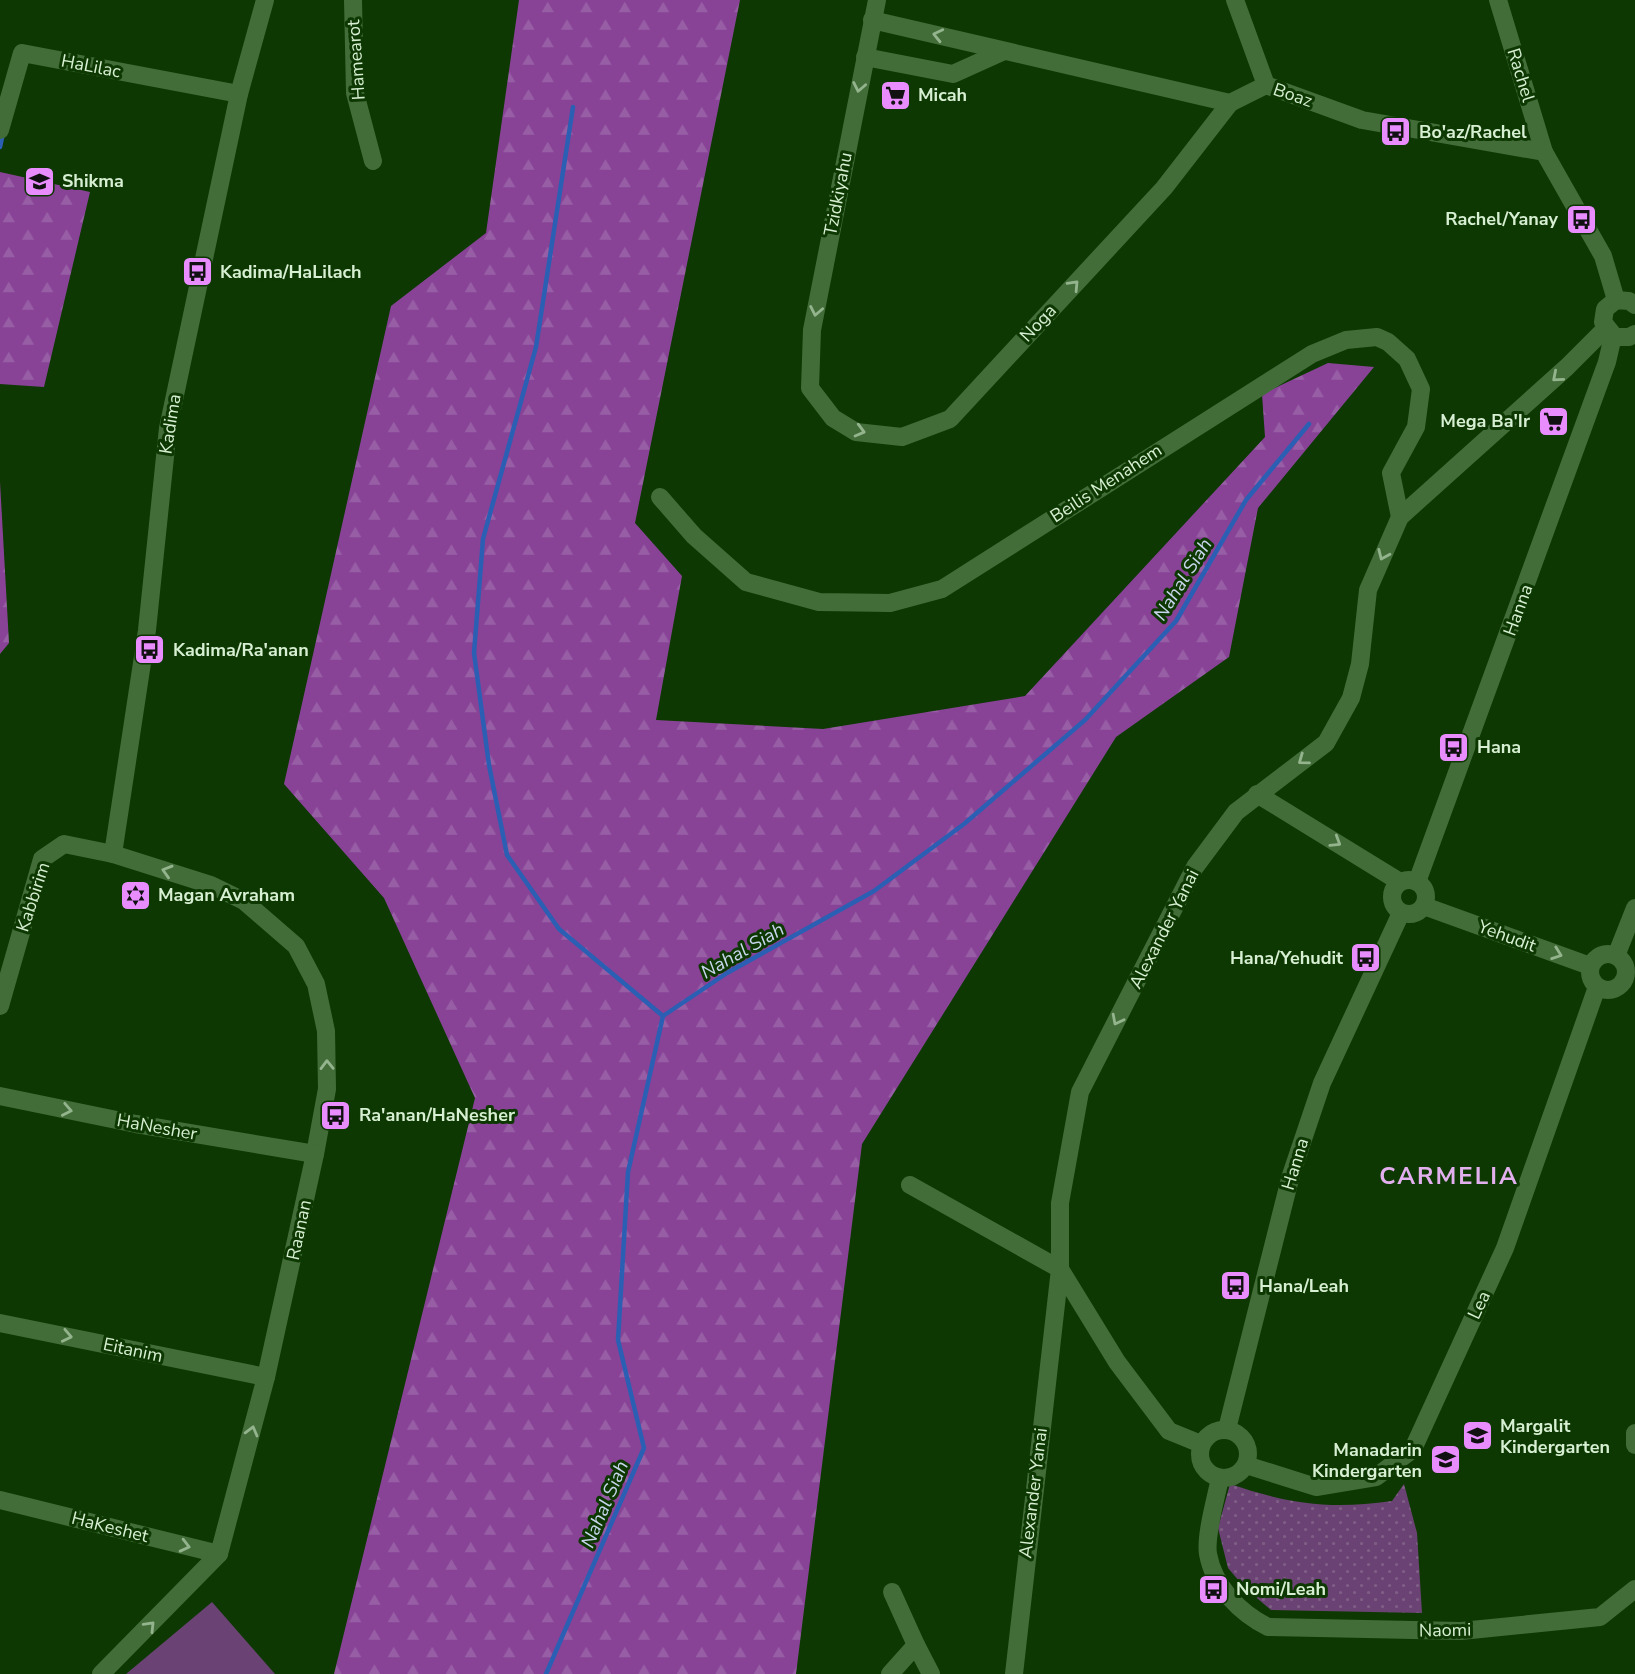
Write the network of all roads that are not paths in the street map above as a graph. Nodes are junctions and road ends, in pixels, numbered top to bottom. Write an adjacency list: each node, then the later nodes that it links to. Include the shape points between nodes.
1 (265, 0): 10 (street, Kadima)
2 (353, 0): 14 (street, Hamearot, via 355,93)
3 (877, 0): 6 (street, Tzidkiyahu)
4 (1235, 0): 9 (street)
5 (1498, 0): 13 (street, Rachel)
6 (872, 20): 7 (street, one-way to 6); 8 (street, Tzidkiyahu)
7 (1004, 51): 8 (street, via 953,74); 11 (street)
8 (865, 57): 17 (street, Tzidkiyahu, one-way to 17, via 812,330)
9 (1266, 85): 11 (street, Boaz); 13 (street, Boaz, via 1362,120)
10 (239, 94): 12 (street, HaLilac, via 22,53); 21 (street, Kadima, via 167,428 147,630)
11 (1230, 103): 17 (street, Noga, one-way to 11, via 833,418 856,432 902,437 950,419 1164,188)
12 (0, 130)
13 (1544, 152): 15 (street, Rachel)
14 (373, 161)
15 (1629, 299): 16 (street, via 1605,309)
16 (1623, 336): 19 (street, Alexander Yanai, one-way to 19, via 1567,367); 22 (street, Hanna, via 1607,362 1519,608)
17 (810, 388)
18 (660, 497): 19 (street, Beilis Menahem, via 694,536 746,582 819,603 890,603 942,589 1302,359 1346,340 1377,337 1406,359 1421,389 1416,427 1391,473)
19 (1400, 517): 20 (street, Alexander Yanai, one-way to 20, via 1368,590 1360,664 1351,698 1326,743)
20 (1257, 794): 22 (street, one-way to 22); 33 (street, Alexander Yanai, one-way to 33, via 1236,812 1195,867 1080,1092 1060,1203)
21 (113, 854): 29 (street, Kabbirim, via 64,844 42,859); 31 (street, Raanan, one-way to 21, via 327,1090 326,1031 316,984 296,946 244,901 211,885)
22 (1409, 882): 23 (street, via 1425,890); 25 (street, via 1393,890 1392,901)
23 (1424, 906): 25 (street, via 1412,914); 26 (street, Yehudit, one-way to 26)
24 (1635, 908): 27 (street)
25 (1401, 913): 36 (street, Hanna, via 1322,1083 1291,1175)
26 (1590, 966): 27 (street, via 1601,955); 28 (street, via 1590,978)
27 (1626, 966): 28 (street, via 1623,981 1614,989)
28 (1597, 987): 40 (street, Lea, via 1505,1248 1413,1449 1376,1478 1316,1487)
29 (0, 1006)
30 (0, 1097): 31 (street, HaNesher, one-way to 31)
31 (315, 1153): 35 (street, Raanan)
32 (910, 1185): 33 (street)
33 (1060, 1269): 38 (street, via 1117,1362 1168,1431); 50 (street, Alexander Yanai)
34 (0, 1323): 35 (street, Eitanim, one-way to 35)
35 (266, 1377): 43 (street, Raanan, one-way to 35)
36 (1227, 1429): 38 (street, via 1212,1432); 40 (street, via 1245,1442)
37 (1635, 1433): 39 (street)
38 (1201, 1444): 41 (street, via 1202,1465)
39 (1635, 1445)
40 (1245, 1465): 41 (street, via 1235,1476)
41 (1220, 1478): 44 (street, Naomi, via 1207,1552 1216,1578 1248,1616 1268,1627 1461,1631 1600,1617)
42 (0, 1500): 43 (street, HaKeshet, one-way to 43)
43 (219, 1554): 47 (street, Raanan, one-way to 43)
44 (1635, 1589)
45 (892, 1592): 46 (street)
46 (916, 1645): 48 (street); 49 (street)
47 (102, 1674)
48 (890, 1674)
49 (931, 1674)
50 (1014, 1674)

